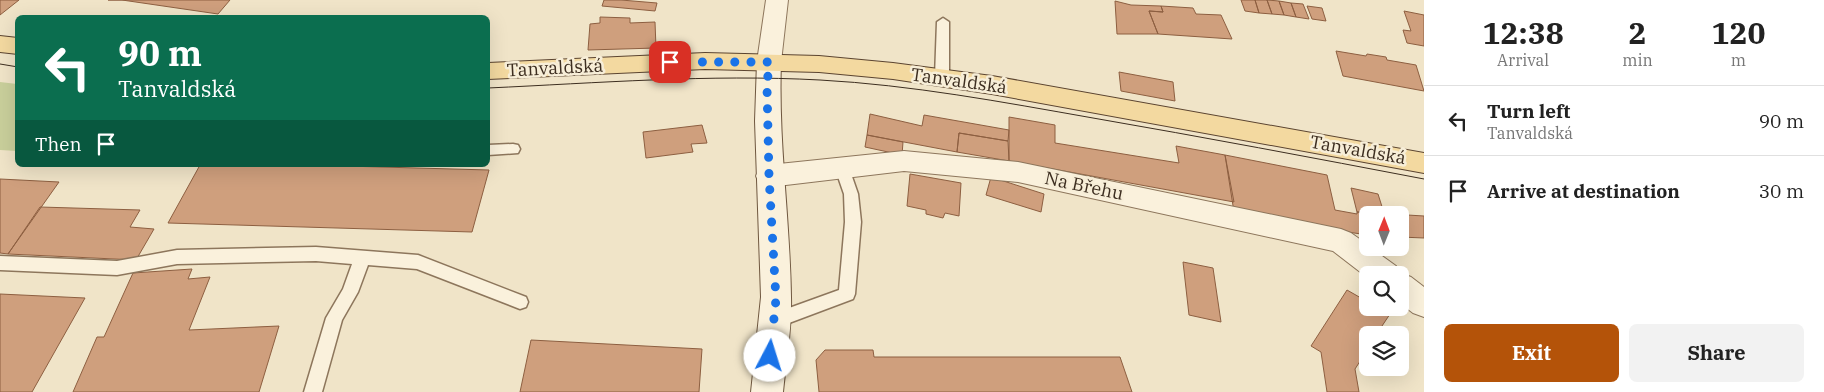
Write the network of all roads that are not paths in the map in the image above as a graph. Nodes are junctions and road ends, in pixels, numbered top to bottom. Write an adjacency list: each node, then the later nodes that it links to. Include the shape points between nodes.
1 (776, 0): 5 (street)
2 (943, 22): 7 (lane)
3 (0, 44): 4 (main road)
4 (15, 46)
5 (769, 62): 6 (main road, Tanvaldská, via 705,61); 7 (main road, Tanvaldská); 12 (street)
6 (490, 71)
7 (942, 77): 10 (main road, Tanvaldská)
8 (513, 149): 9 (lane)
9 (490, 150)
10 (1424, 163)
11 (842, 168): 12 (street, Na Břehu); 15 (street, Na Břehu, via 904,161 1018,172 1341,241); 19 (lane, via 851,194 853,222 847,294)
12 (769, 176): 19 (street, via 776,299)
13 (362, 258): 14 (lane, via 316,254 177,257 117,268); 17 (lane, via 418,262); 20 (lane, via 350,292 334,318)
14 (0, 263)
15 (1374, 266)
16 (1409, 293): 18 (street)
17 (520, 302)
18 (1424, 304)
19 (774, 321): 21 (street)
20 (314, 392)
21 (767, 392)

